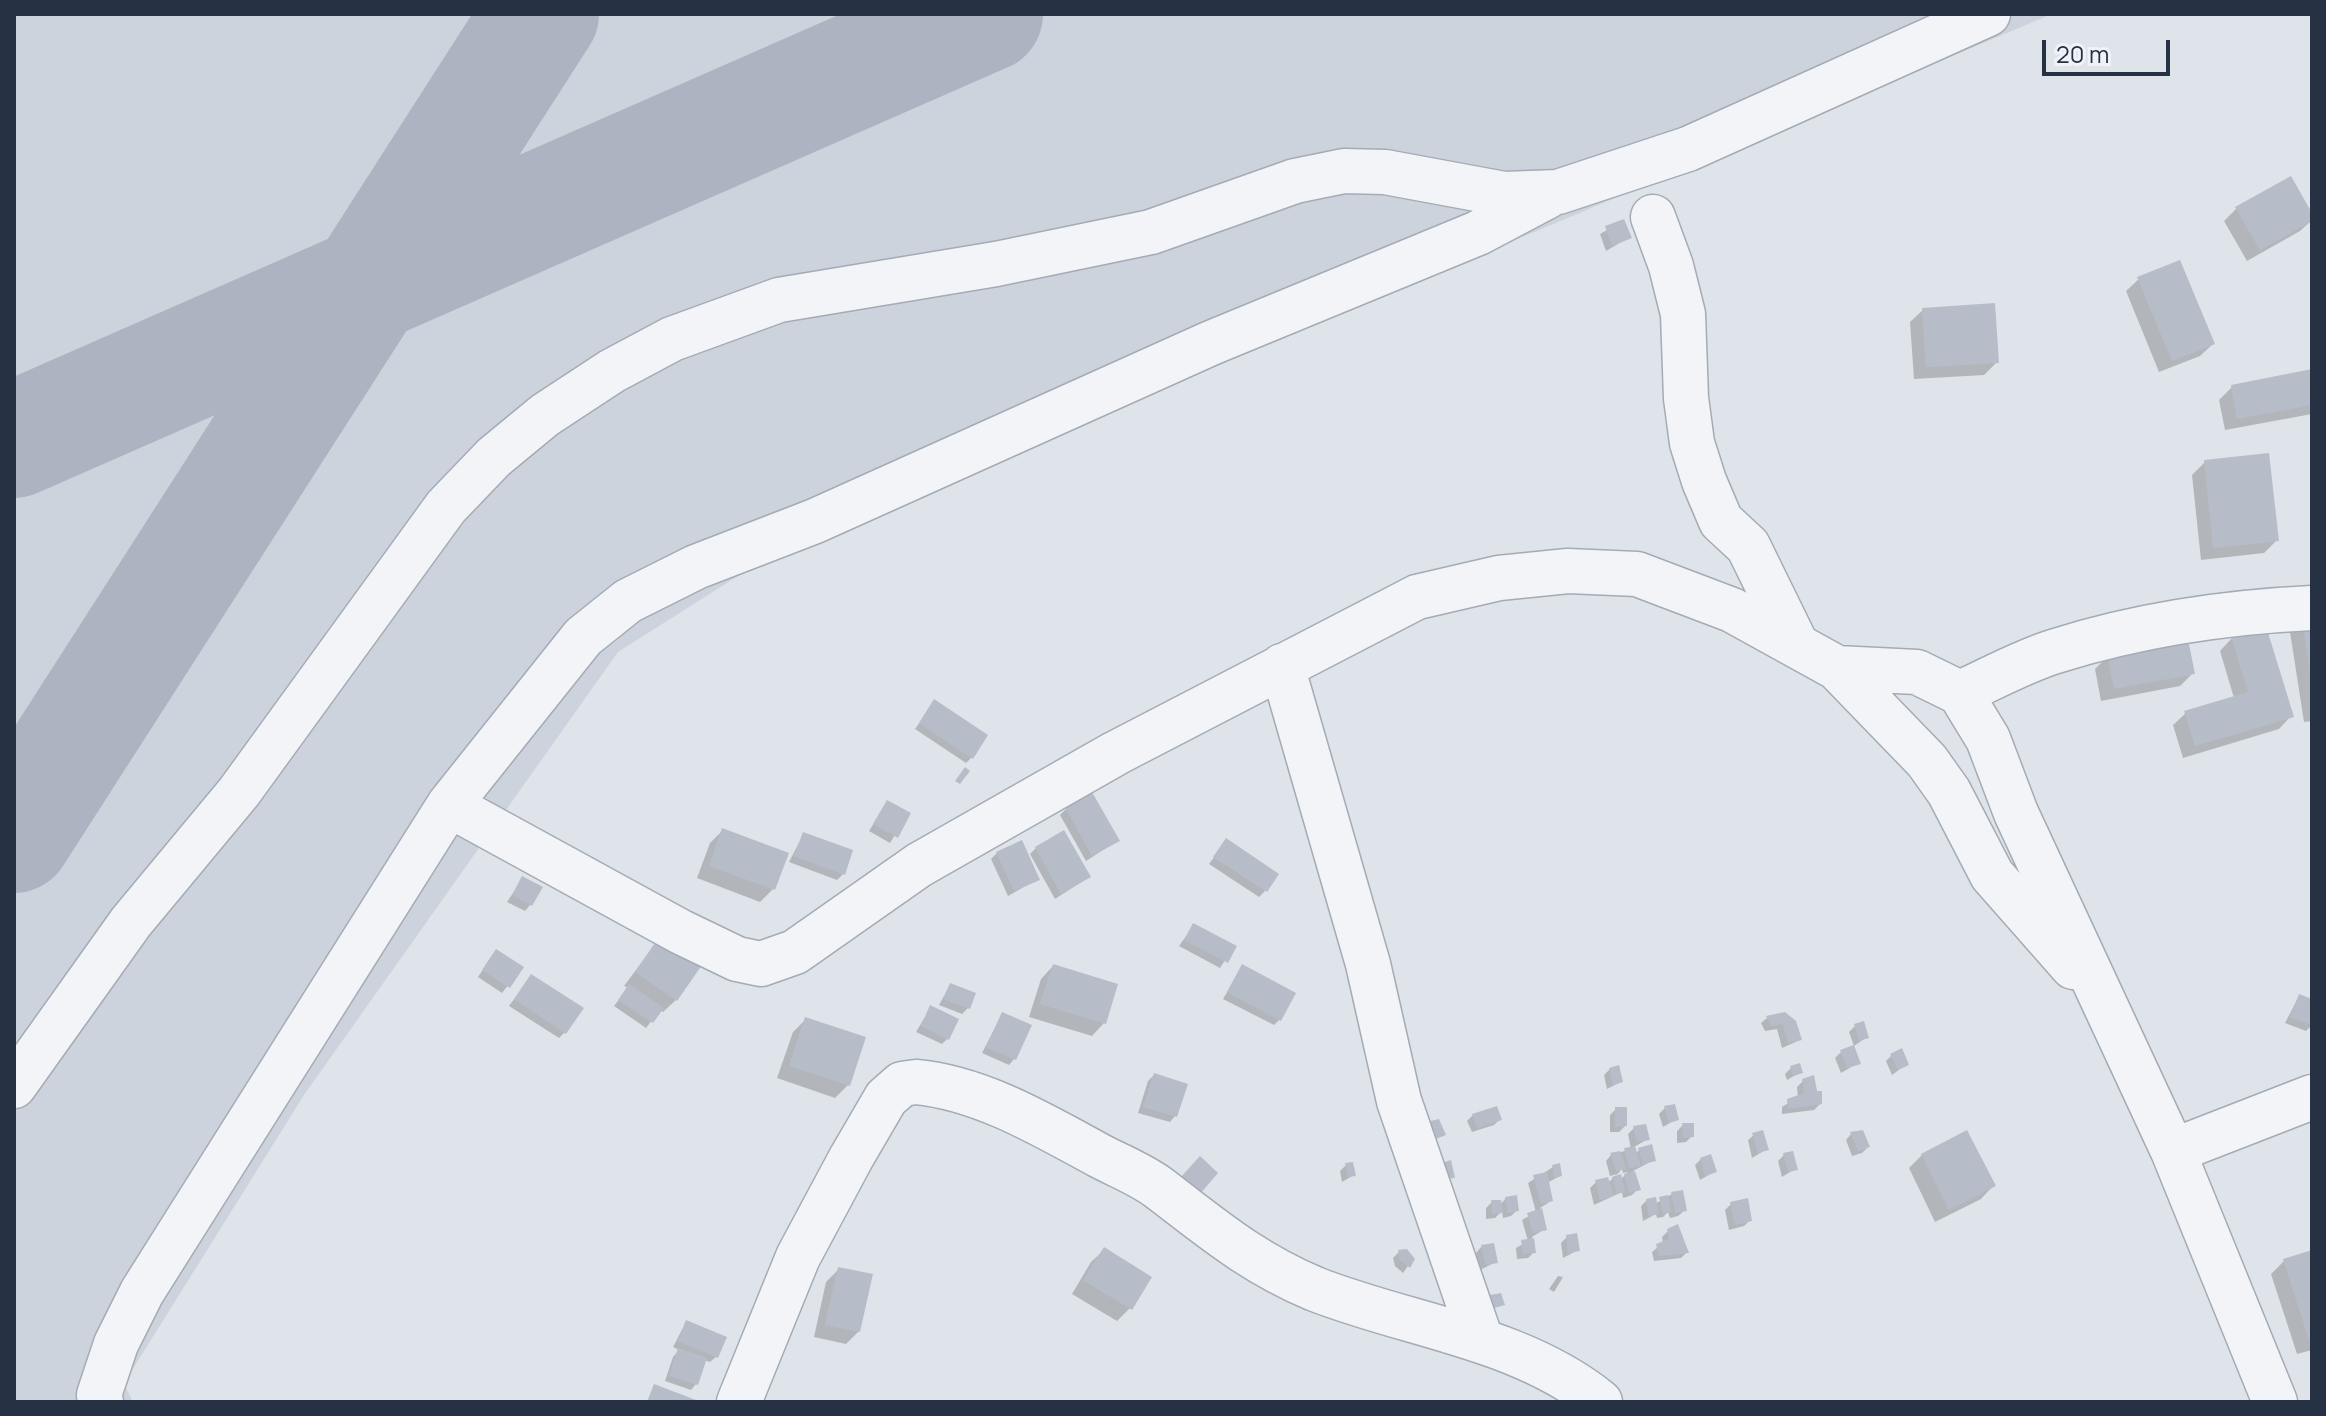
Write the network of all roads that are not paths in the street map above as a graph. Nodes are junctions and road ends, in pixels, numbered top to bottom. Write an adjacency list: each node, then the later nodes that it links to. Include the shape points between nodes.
1 (1988, 14): 2 (street, via 1688,149)
2 (1558, 192): 9 (street, via 1478,233 1211,343 628,601 583,637); 11 (street, via 1504,194 1385,172 1344,171 1295,181 1151,232 779,300 672,339 612,371 545,415 446,507 239,792 131,922)
3 (1653, 217): 5 (street, via 1683,314 1686,398 1704,481 1721,521 1748,546)
4 (2312, 608): 8 (street, via 2258,610 2148,628 2055,651)
5 (1797, 646): 6 (street, via 1732,610 1637,574 1568,571 1499,578 1417,597); 7 (street)
6 (1282, 666): 9 (street, via 919,865 795,952 761,964 737,959 681,932); 14 (street, via 1368,964 1399,1101)
7 (1837, 668): 8 (street, via 1917,672); 10 (street, via 1927,761 1992,875)
8 (1960, 693): 10 (street, via 1988,739)
9 (449, 805): 15 (street, via 142,1292 116,1344)
10 (2099, 995): 13 (street)
11 (14, 1086)
12 (2312, 1097): 13 (street)
13 (2173, 1151): 18 (street)
14 (1481, 1340): 16 (street, via 1303,1283 1243,1253 1156,1186 1070,1140 1000,1105 916,1082 902,1084 886,1098 851,1158 798,1257); 17 (street, via 1579,1384)
15 (101, 1402)
16 (739, 1402)
17 (1600, 1402)
18 (2275, 1402)

